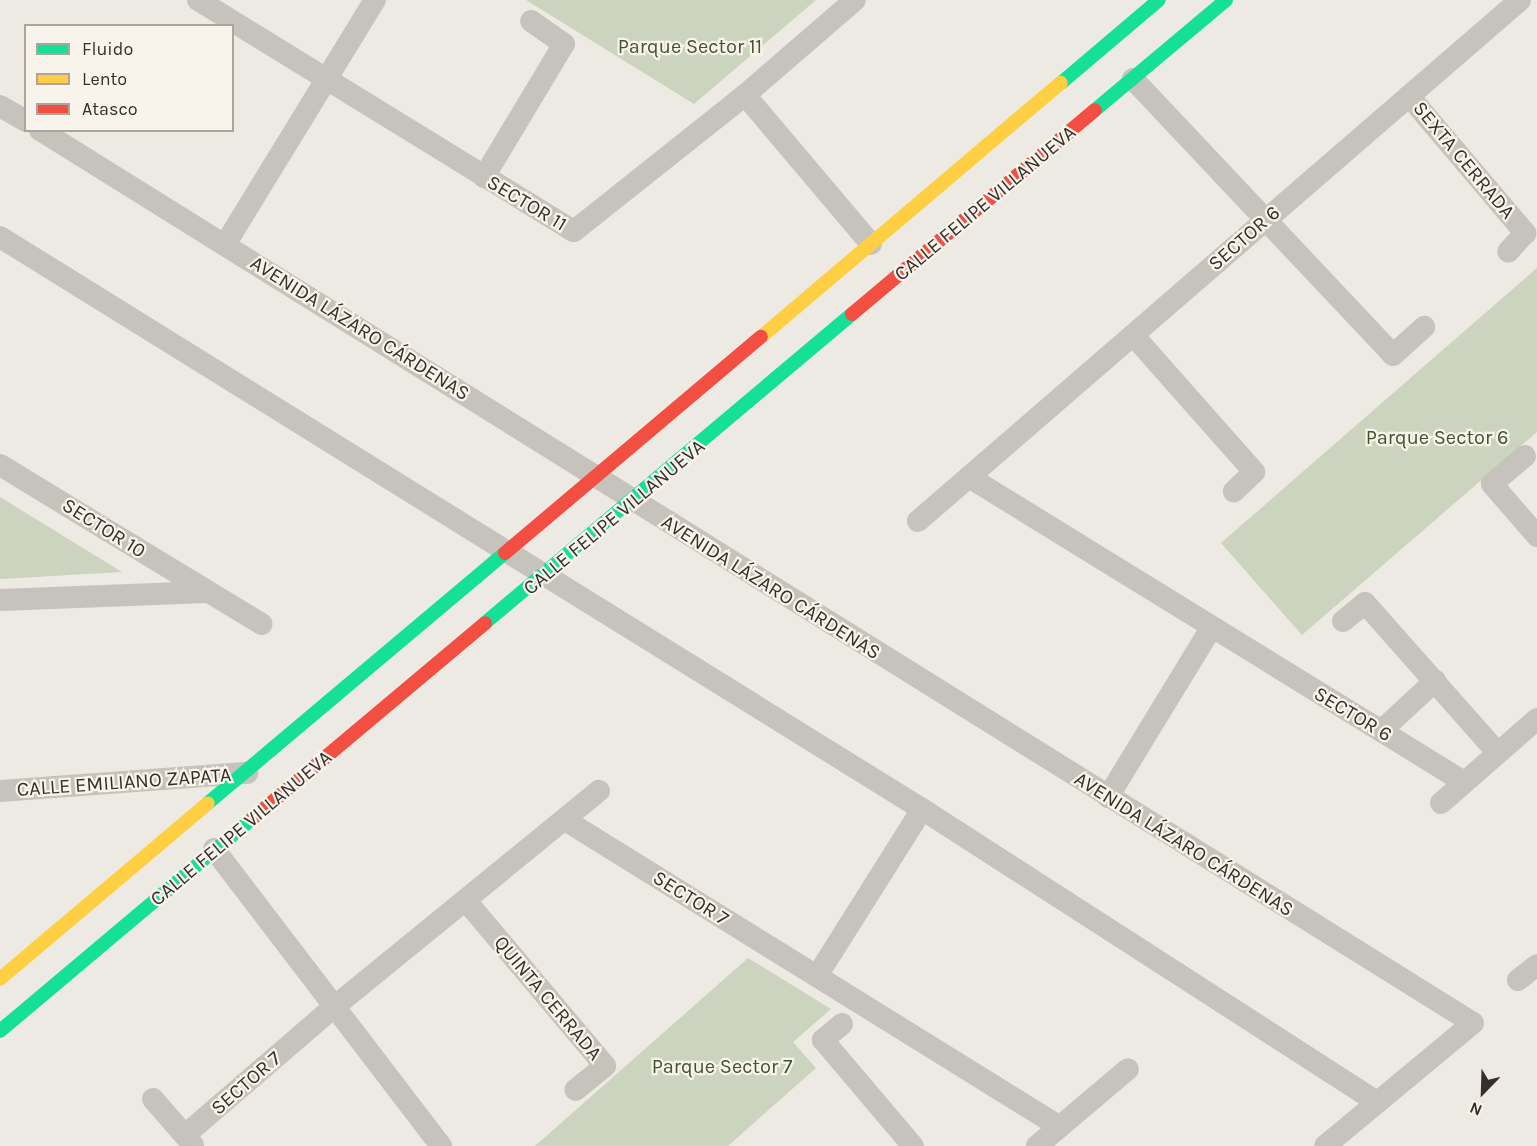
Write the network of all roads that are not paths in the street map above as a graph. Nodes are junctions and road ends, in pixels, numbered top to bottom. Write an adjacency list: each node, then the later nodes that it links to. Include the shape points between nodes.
1 (198, 0): 9 (street, SECTOR 11)
2 (375, 0): 9 (street)
3 (855, 0): 10 (street, SECTOR 11)
4 (1158, 0): 19 (main road, CALLE FELIPE VILLANUEVA)
5 (1226, 0): 8 (main road, CALLE FELIPE VILLANUEVA)
6 (1520, 0): 11 (street, SECTOR 6)
7 (531, 21): 15 (street, via 564,44)
8 (1133, 79): 16 (street); 28 (main road, CALLE FELIPE VILLANUEVA)
9 (325, 80): 15 (street, SECTOR 11); 18 (street)
10 (745, 95): 15 (street, SECTOR 11, via 574,231); 19 (street)
11 (1409, 96): 16 (street, SECTOR 6); 20 (street, SEXTA CERRADA, via 1525,233)
12 (0, 106): 13 (street)
13 (24, 121)
14 (43, 132): 18 (street, AVENIDA LÁZARO CÁRDENAS)
15 (484, 177)
16 (1266, 219): 21 (street, via 1393,356); 22 (street, SECTOR 6)
17 (0, 237): 31 (street)
18 (226, 243): 25 (street, AVENIDA LÁZARO CÁRDENAS)
19 (871, 244): 25 (main road, CALLE FELIPE VILLANUEVA)
20 (1508, 252)
21 (1424, 327)
22 (1133, 335): 26 (street, SECTOR 6); 27 (street, via 1254,472)
23 (1525, 456): 30 (street, via 1492,484)
24 (0, 465): 33 (street, SECTOR 10)
25 (596, 476): 28 (street, AVENIDA LÁZARO CÁRDENAS); 31 (main road, CALLE FELIPE VILLANUEVA)
26 (969, 477): 29 (street, SECTOR 6); 37 (street, SECTOR 6)
27 (1234, 491)
28 (634, 501): 32 (main road, CALLE FELIPE VILLANUEVA); 46 (street, AVENIDA LÁZARO CÁRDENAS)
29 (918, 521)
30 (1537, 536)
31 (506, 550): 32 (street); 42 (main road, CALLE FELIPE VILLANUEVA)
32 (546, 575): 48 (street); 50 (main road, CALLE FELIPE VILLANUEVA)
33 (207, 592): 34 (street); 36 (street, SECTOR 10)
34 (0, 600)
35 (1343, 621): 38 (street, via 1365,603)
36 (261, 624)
37 (1211, 628): 40 (street, SECTOR 6); 46 (street)
38 (1435, 681): 40 (street); 41 (street)
39 (1537, 719): 41 (street)
40 (1381, 731): 43 (street, SECTOR 6)
41 (1497, 752): 43 (street)
42 (249, 772): 44 (street, CALLE EMILIANO ZAPATA); 54 (main road, CALLE FELIPE VILLANUEVA)
43 (1464, 782): 47 (street)
44 (0, 791)
45 (599, 791): 49 (street, SECTOR 7)
46 (1108, 797): 62 (street, AVENIDA LÁZARO CÁRDENAS, via 1473,1023)
47 (1441, 803)
48 (921, 809): 53 (street); 62 (street)
49 (565, 820): 51 (street, SECTOR 7); 53 (street, SECTOR 7)
50 (214, 849): 56 (street); 58 (main road, CALLE FELIPE VILLANUEVA)
51 (467, 902): 56 (street, SECTOR 7); 60 (street, QUINTA CERRADA, via 605,1066)
52 (1537, 965): 55 (street)
53 (818, 976): 63 (street, SECTOR 7)
54 (0, 979)
55 (1518, 980)
56 (334, 1007): 64 (street, SECTOR 7); 65 (street)
57 (843, 1024): 66 (street, via 823,1040)
58 (0, 1031)
59 (1128, 1069): 63 (street)
60 (575, 1090)
61 (153, 1099): 64 (street, SECTOR 7)
62 (1377, 1102): 68 (street)
63 (1060, 1127): 67 (street)
64 (189, 1141)
65 (441, 1146)
66 (913, 1146)
67 (1037, 1146)
68 (1325, 1146)

